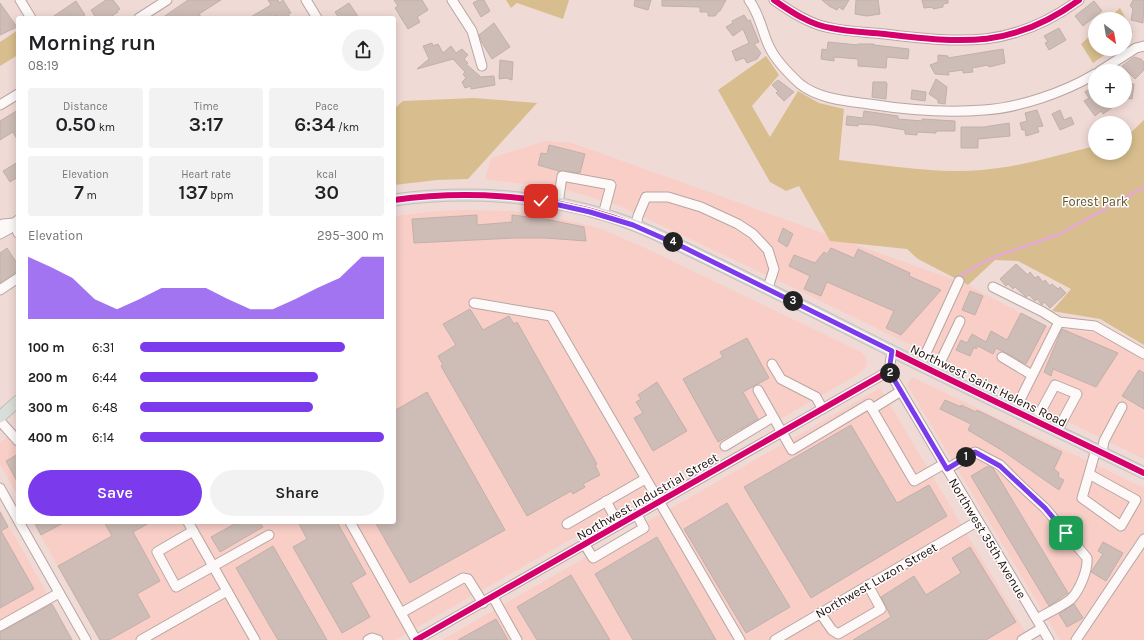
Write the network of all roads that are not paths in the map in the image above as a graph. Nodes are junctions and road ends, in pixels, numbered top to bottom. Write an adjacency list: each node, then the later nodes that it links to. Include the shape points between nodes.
1 (20, 0): 10 (street)
2 (149, 0): 9 (street)
3 (167, 0): 9 (street)
4 (306, 0): 12 (street)
5 (452, 0): 15 (street, via 472,31)
6 (750, 0): 16 (street, via 759,14 769,46 788,72 809,90 844,101 940,111 985,110 1016,105 1059,92)
7 (774, 0): 8 (street, via 809,21 829,28 954,42 991,39 1016,33 1050,18)
8 (1079, 0)
9 (154, 8): 11 (street)
10 (30, 16)
11 (142, 16)
12 (316, 16)
13 (1142, 46): 14 (street)
14 (1112, 64)
15 (482, 66)
16 (1088, 78)
17 (16, 95): 18 (street)
18 (0, 105)
19 (396, 200): 20 (main road, Northwest Saint Helens Road, via 473,195)
20 (558, 204): 21 (main road, Northwest Saint Helens Road); 21 (street, via 562,176 611,185)
21 (603, 215): 24 (main road, Northwest Saint Helens Road)
22 (16, 222): 23 (street); 25 (street)
23 (1, 223)
24 (636, 226): 29 (main road, Northwest Saint Helens Road); 29 (street, via 646,197 668,197 700,207 738,224 753,234 768,250 774,269)
25 (0, 234)
26 (16, 279): 30 (street)
27 (959, 281): 38 (street)
28 (993, 287): 33 (street)
29 (768, 288): 34 (main road, Northwest Saint Helens Road)
30 (0, 290)
31 (474, 303): 61 (street, via 551,316)
32 (960, 321): 40 (street)
33 (1059, 322): 35 (street, via 1095,326); 41 (street)
34 (892, 351): 38 (main road, Northwest Saint Helens Road); 39 (street)
35 (1144, 354)
36 (1002, 357): 41 (street)
37 (772, 364): 45 (street, via 781,379 816,397)
38 (921, 364): 40 (main road, Northwest Saint Helens Road)
39 (889, 371): 43 (street, Northwest 35th Avenue); 45 (street, Northwest Industrial Street)
40 (936, 371): 48 (main road, Northwest Saint Helens Road)
41 (1032, 375): 48 (street)
42 (758, 390): 50 (street)
43 (901, 391): 47 (street); 58 (street, Northwest 35th Avenue)
44 (16, 403): 49 (main road)
45 (822, 408): 54 (street, Northwest Industrial Street)
46 (1122, 408): 57 (street)
47 (872, 409): 54 (street, via 869,404 792,450); 58 (street, via 914,481)
48 (1015, 410): 51 (main road, Northwest Saint Helens Road)
49 (0, 416)
50 (773, 417): 54 (street); 56 (street)
51 (1036, 420): 53 (main road, Northwest Saint Helens Road); 53 (street, via 1055,385 1077,394)
52 (0, 421): 55 (street)
53 (1057, 430): 57 (main road, Northwest Saint Helens Road)
54 (782, 432): 65 (street, Northwest Industrial Street)
55 (16, 439)
56 (725, 446)
57 (1099, 451): 59 (main road, Northwest Saint Helens Road); 60 (street)
58 (945, 466): 68 (street, Northwest 35th Avenue); 86 (street, via 975,452 1000,466 1045,508 1087,558 1088,565 1071,599)
59 (1144, 473)
60 (1089, 474): 60 (street, via 1136,500 1121,526 1082,498)
61 (646, 479): 64 (street); 65 (street)
62 (0, 488): 63 (street)
63 (3, 500): 67 (street)
64 (606, 501): 72 (street); 73 (street)
65 (659, 502): 66 (street, Northwest Industrial Street); 97 (street)
66 (637, 515): 73 (street, Northwest Industrial Street); 77 (street, via 644,528 593,558)
67 (16, 517)
68 (978, 521): 79 (street, Northwest Luzon Street); 86 (street, Northwest 35th Avenue)
69 (21, 524): 81 (street)
70 (189, 524): 74 (street)
71 (351, 524): 84 (street)
72 (567, 524)
73 (619, 525): 77 (street, Northwest Industrial Street)
74 (193, 531): 78 (street); 78 (street, via 157,552 176,587)
75 (270, 535): 78 (street)
76 (1144, 539): 101 (street)
77 (585, 545): 82 (street, Northwest Industrial Street)
78 (213, 566): 80 (street)
79 (868, 585): 85 (street, Northwest Luzon Street); 85 (street, via 882,609 838,634)
80 (227, 591): 89 (street); 92 (street)
81 (59, 593): 87 (street); 90 (street)
82 (493, 597): 83 (street, Northwest Industrial Street); 96 (street)
83 (483, 603): 84 (street, via 471,582 463,578); 95 (street, Northwest Industrial Street)
84 (401, 612): 95 (street)
85 (820, 613): 98 (street, Northwest Luzon Street)
86 (1037, 619): 88 (street, Northwest 35th Avenue)
87 (0, 626)
88 (1042, 628): 99 (street); 100 (street, Northwest 35th Avenue)
89 (157, 636): 91 (street)
90 (86, 640)
91 (141, 640)
92 (255, 640)
93 (368, 640): 94 (street)
94 (378, 640)
95 (416, 640)
96 (517, 640)
97 (740, 640)
98 (775, 640)
99 (1022, 640)
100 (1049, 640)
101 (1076, 640)

